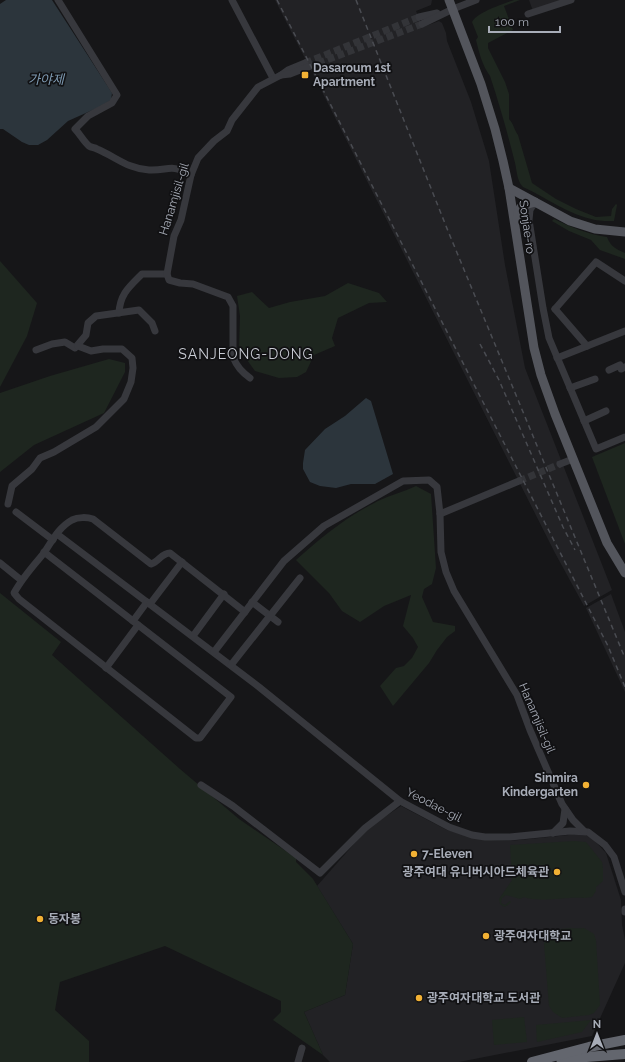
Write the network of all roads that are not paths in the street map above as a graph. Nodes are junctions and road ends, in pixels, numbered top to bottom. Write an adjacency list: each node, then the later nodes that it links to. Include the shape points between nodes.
1 (58, 0): 11 (street, via 117,94 112,103 88,116 75,129 84,141 90,147 130,166 149,170 174,168)
2 (232, 0): 10 (street)
3 (476, 0): 6 (street)
4 (571, 0): 5 (street)
5 (562, 1): 7 (street)
6 (451, 4): 8 (street); 12 (main road, Sonjae-ro, via 488,106)
7 (528, 14)
8 (421, 20)
9 (307, 65): 10 (street, Hanamjisil-gil, via 290,74)
10 (274, 78): 11 (street, Hanamjisil-gil, via 258,87 232,120 227,131 198,158)
11 (191, 175): 16 (street, Hanamjisil-gil, via 181,220 174,236)
12 (509, 188): 13 (main road); 14 (main road, Sonjae-ro)
13 (535, 202): 14 (main road, via 519,208); 15 (main road, via 563,218 584,226); 18 (street, via 530,210 529,220)
14 (516, 231): 35 (main road, Sonjae-ro, via 536,358)
15 (625, 232)
16 (167, 274): 20 (street, via 142,274 123,296); 29 (street, via 169,280 193,284 228,297 233,306 233,357 241,371)
17 (625, 281): 19 (street, via 596,262)
18 (543, 308): 19 (street); 26 (street, via 549,338)
19 (555, 309): 24 (street)
20 (119, 312): 21 (street, via 139,310 152,323); 23 (street, via 96,316 88,323 86,335)
21 (155, 331)
22 (625, 331): 24 (street)
23 (78, 346): 25 (street, via 75,348 65,342); 38 (street, via 91,351 122,349 132,358 131,382 124,399 96,427 40,458 32,469 12,486)
24 (587, 346): 26 (street)
25 (36, 350)
26 (557, 358): 31 (street)
27 (625, 367): 28 (street, via 621,369 620,365)
28 (610, 370)
29 (250, 378)
30 (595, 379): 31 (street)
31 (570, 388): 33 (street)
32 (606, 411): 33 (street)
33 (584, 421): 34 (street, via 596,449)
34 (625, 437)
35 (573, 459): 36 (street); 46 (main road, Sonjae-ro, via 607,543)
36 (560, 464)
37 (519, 481): 40 (street)
38 (8, 504)
39 (16, 512): 42 (street)
40 (440, 514): 50 (street, Hanamjisil-gil, via 437,487 429,480 403,481 324,526 284,561); 62 (street, Hanamjisil-gil, via 441,552 454,591 517,695)
41 (57, 534): 42 (street); 44 (street, via 73,519 88,517 151,564 166,553); 51 (street, Yeodae-gil)
42 (53, 540): 43 (street)
43 (44, 552): 48 (street); 55 (street)
44 (182, 562): 49 (street); 51 (street)
45 (0, 563): 48 (street)
46 (625, 573)
47 (300, 578): 53 (street)
48 (21, 580): 59 (street, via 14,593 19,599)
49 (224, 594): 52 (street); 56 (street)
50 (252, 602): 52 (street, Hanamjisil-gil); 53 (street)
51 (149, 603): 55 (street); 56 (street, Yeodae-gil)
52 (245, 612): 57 (street, Hanamjisil-gil)
53 (270, 616): 54 (street); 58 (street)
54 (278, 622)
55 (135, 623): 59 (street); 59 (street, via 232,697 200,738 196,738)
56 (193, 636): 57 (street, Yeodae-gil)
57 (214, 652): 58 (street, Yeodae-gil)
58 (231, 665): 61 (street, Yeodae-gil)
59 (106, 668)
60 (201, 785): 61 (street, via 233,806 320,873 365,828)
61 (400, 801): 64 (street, Yeodae-gil, via 449,827 472,835 510,837)
62 (565, 810): 63 (street, Hanamjisil-gil); 64 (street, via 563,823)
63 (584, 831): 64 (street, Yeodae-gil); 65 (street, via 593,835 609,851)
64 (553, 833)
65 (625, 892)
66 (625, 1040): 68 (highway)
67 (302, 1048): 70 (street)
68 (589, 1052): 69 (highway); 71 (highway); 72 (highway)
69 (625, 1054)
70 (298, 1062)
71 (532, 1062)
72 (538, 1062)

